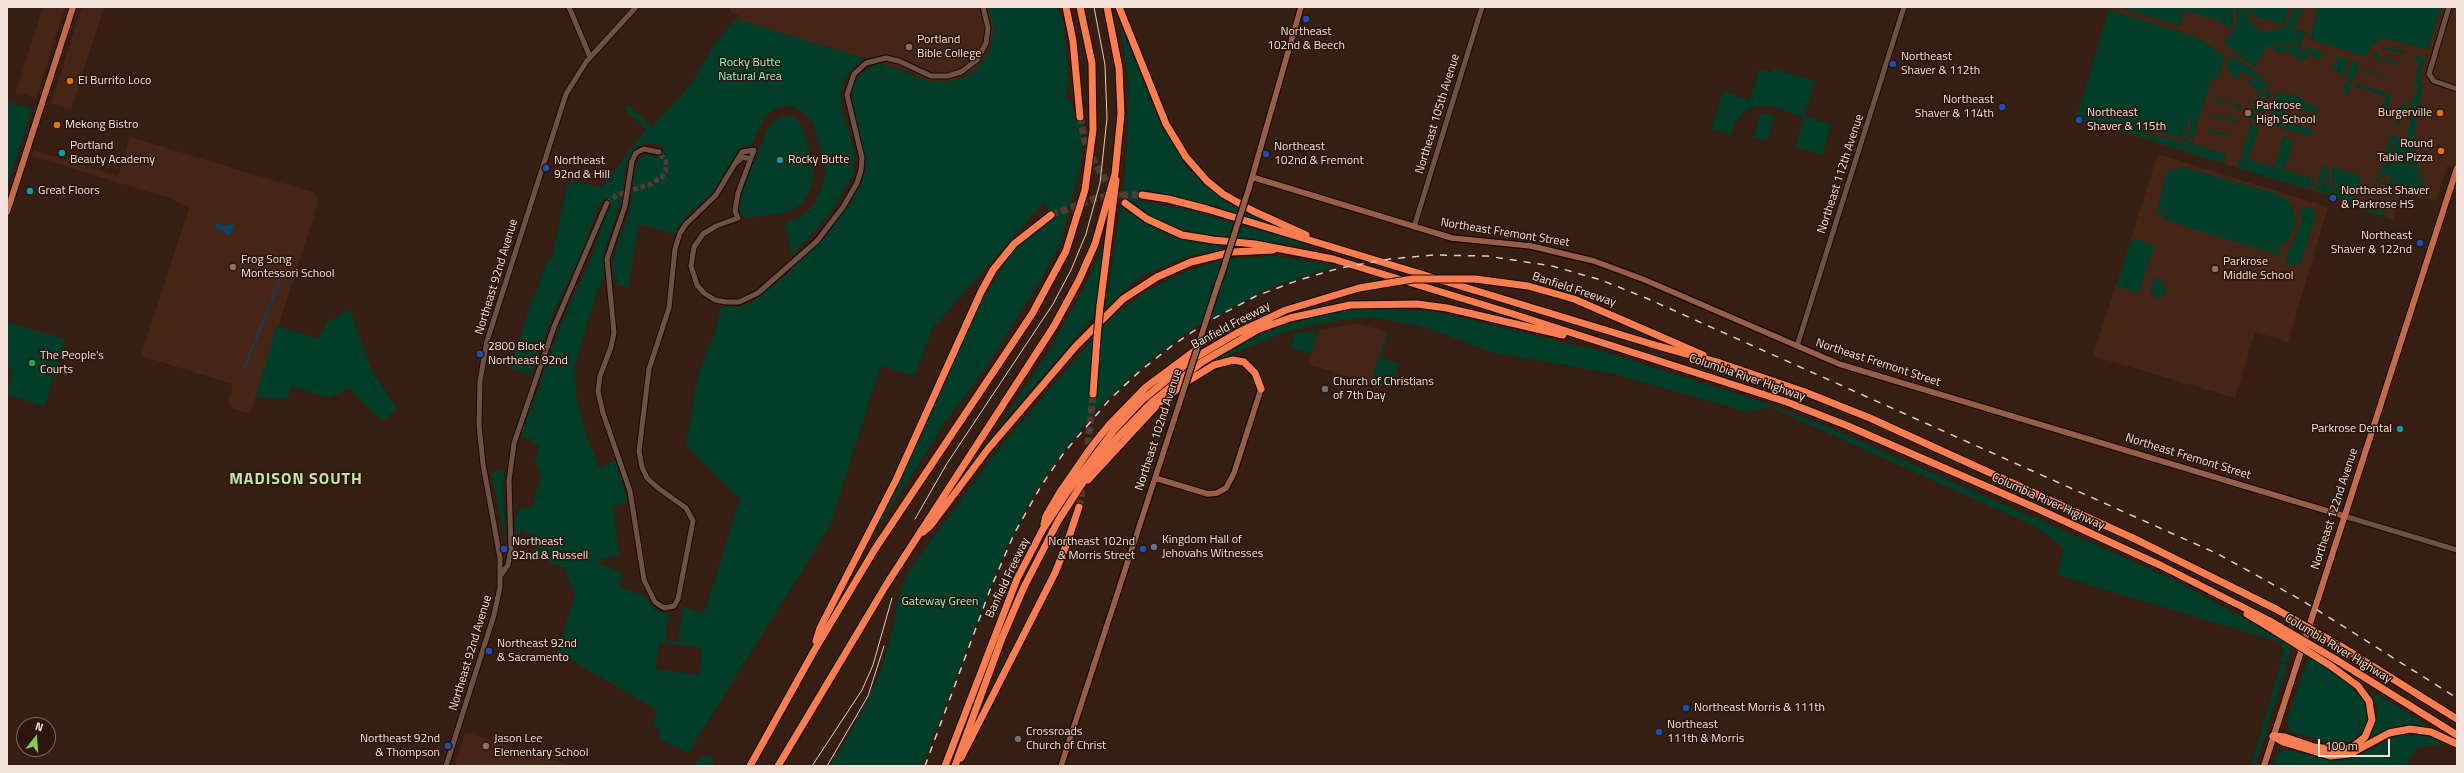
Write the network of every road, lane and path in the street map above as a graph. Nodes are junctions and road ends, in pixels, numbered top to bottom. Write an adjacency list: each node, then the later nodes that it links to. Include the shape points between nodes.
1 (73, 7): 25 (main road)
2 (569, 7): 13 (street)
3 (636, 7): 13 (street, Northeast 92nd Avenue)
4 (983, 7): 17 (street, via 988,28 986,43 977,60 961,72 948,76 932,76 886,58 870,61 857,71 850,80 847,95 862,163 859,179 853,190 826,230 789,268 748,299 722,302 708,296 697,285 691,269 692,254 698,240 708,231 738,218 736,204 740,184)
5 (1066, 7): 15 (highway, via 1073,41)
6 (1080, 7): 45 (highway, via 1092,63 1094,130 1085,190 1066,251 1032,314 901,507)
7 (1107, 7): 20 (highway, via 1117,52 1120,89 1120,126)
8 (1119, 7): 28 (highway, via 1166,124 1192,166 1233,200)
9 (1301, 7): 21 (main road, Northeast 102nd Avenue)
10 (1482, 7): 27 (street, Northeast 105th Avenue)
11 (1904, 7): 31 (street, Northeast 112th Avenue)
12 (2449, 7): 14 (street, via 2429,71 2430,78 2437,83)
13 (590, 57): 43 (street, Northeast 92nd Avenue, via 575,78 561,106 485,352 480,388 479,433)
14 (2457, 89)
15 (1080, 117)
16 (659, 152): 18 (street, via 644,149 636,153 632,161 625,206 607,259 614,333 600,376 598,391 631,495 644,580 655,602 664,608 674,606 678,599 693,521 686,508 653,484 642,467 639,446 648,377 669,308 678,238 686,224 716,195)
17 (750, 159): 18 (street, via 743,157); 18 (street, via 754,150 742,152)
18 (737, 162)
19 (2457, 168): 39 (main road, Northeast 122nd Avenue)
20 (1115, 174): 35 (highway, bridge, via 1116,188 1100,306); 41 (highway, via 1095,244 1065,306)
21 (1252, 177): 27 (main road, Northeast Fremont Street); 32 (main road, Northeast 102nd Avenue, bridge)
22 (1142, 196): 28 (highway, via 1194,206)
23 (607, 203): 43 (street, via 554,328 514,443 509,481 510,554 508,566)
24 (1125, 203): 29 (highway, via 1147,219 1182,235)
25 (7, 212)
26 (1051, 215): 45 (highway, via 1014,244 997,265 981,292 896,480 820,628)
27 (1414, 227): 31 (main road, Northeast Fremont Street, via 1452,238 1531,246 1594,261 1651,282)
28 (1324, 244): 33 (highway, via 1658,346)
29 (1296, 250): 30 (highway, via 1333,259); 41 (highway, via 1242,251 1201,259 1162,274 1123,299 1071,352 988,449 931,525)
30 (1604, 344): 37 (highway, Banfield Freeway, via 1447,308 1417,304 1350,305 1290,318 1259,329 1228,345 1178,379 1117,438); 44 (highway, Columbia River Highway, via 1751,390 1848,426 2178,574)
31 (1797, 346): 39 (main road, Northeast Fremont Street, via 1846,366)
32 (1197, 349): 36 (main road, Northeast 102nd Avenue, bridge); 40 (highway, via 1166,371 1128,404 1084,457 1046,516)
33 (1720, 362): 40 (highway, Banfield Freeway, bridge, via 1574,299 1528,286 1475,279 1413,279 1360,288 1310,301 1280,313 1237,332 1191,360 1141,402 1114,430 1081,472); 46 (highway, Columbia River Highway, bridge, via 1870,418 2168,554 2276,609)
34 (1261, 389): 36 (main road, via 1234,473 1228,486 1221,492 1204,493); 37 (highway, via 1255,373 1244,362 1227,360 1208,368 1159,403)
35 (1093, 394)
36 (1155, 478): 55 (main road, Northeast 102nd Avenue)
37 (1078, 490): 54 (highway, Banfield Freeway, via 1046,540 1024,587 981,691)
38 (1079, 507): 54 (highway, via 1055,573)
39 (2344, 516): 42 (street, Northeast Fremont Street); 48 (main road, Northeast 122nd Avenue)
40 (1043, 529): 53 (highway, Banfield Freeway, via 1017,580)
41 (919, 535): 52 (highway, via 833,671)
42 (2457, 550)
43 (501, 575): 50 (street, Northeast 92nd Avenue, via 496,608)
44 (2268, 624): 47 (highway, Columbia River Highway, bridge, via 2335,659); 48 (highway, bridge, via 2352,681 2369,701 2372,720 2365,737 2357,745 2339,750 2314,747 2285,737)
45 (814, 650): 51 (highway)
46 (2457, 719)
47 (2457, 735)
48 (2273, 736): 49 (highway, via 2315,753 2337,756 2350,754 2382,736 2403,729 2431,732); 56 (main road, Northeast 122nd Avenue)
49 (2457, 744)
50 (446, 766)
51 (750, 766)
52 (778, 766)
53 (945, 766)
54 (956, 766)
55 (1061, 766)
56 (2264, 766)

